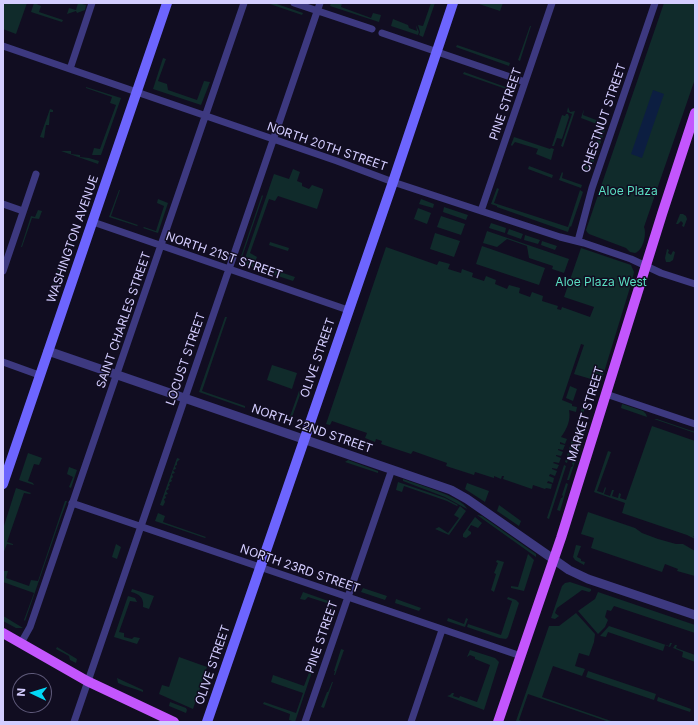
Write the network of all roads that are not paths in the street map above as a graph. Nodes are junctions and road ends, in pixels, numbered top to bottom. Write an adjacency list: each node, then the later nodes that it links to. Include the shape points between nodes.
1 (92, 3): 14 (street)
2 (168, 3): 16 (main road, WASHINGTON AVENUE)
3 (244, 3): 18 (street, SAINT CHARLES STREET)
4 (294, 3): 9 (street)
5 (320, 3): 9 (street, LOCUST STREET)
6 (453, 3): 13 (main road, OLIVE STREET)
7 (552, 3): 15 (street, PINE STREET)
8 (655, 3): 26 (street, CHESTNUT STREET, via 592,188)
9 (317, 11): 10 (street); 19 (street, LOCUST STREET)
10 (372, 30)
11 (382, 33): 13 (street)
12 (3, 46): 14 (street, NORTH 20TH STREET)
13 (436, 52): 15 (street); 21 (main road, OLIVE STREET)
14 (70, 69): 16 (street, NORTH 20TH STREET)
15 (525, 82): 24 (street, PINE STREET)
16 (137, 93): 18 (street, NORTH 20TH STREET); 25 (main road, WASHINGTON AVENUE)
17 (695, 114): 28 (main road, MARKET STREET)
18 (205, 116): 19 (street, NORTH 20TH STREET); 27 (street, SAINT CHARLES STREET)
19 (273, 140): 21 (street, NORTH 20TH STREET); 29 (street, LOCUST STREET)
20 (36, 174): 23 (street)
21 (393, 182): 24 (street, NORTH 20TH STREET); 32 (main road, OLIVE STREET)
22 (3, 204): 23 (street)
23 (24, 211): 30 (street)
24 (481, 211): 26 (street, NORTH 20TH STREET)
25 (93, 222): 27 (street, NORTH 21ST STREET); 33 (main road, WASHINGTON AVENUE)
26 (578, 241): 28 (street, NORTH 20TH STREET)
27 (161, 246): 29 (street, NORTH 21ST STREET); 35 (street, SAINT CHARLES STREET)
28 (646, 266): 31 (street, NORTH 20TH STREET); 37 (main road, MARKET STREET)
29 (229, 269): 32 (street, NORTH 21ST STREET); 38 (street, LOCUST STREET)
30 (3, 271)
31 (695, 284)
32 (348, 310): 40 (main road, OLIVE STREET)
33 (48, 351): 35 (street, NORTH 22ND STREET); 36 (main road, WASHINGTON AVENUE)
34 (3, 362): 36 (street)
35 (116, 374): 38 (street, NORTH 22ND STREET); 43 (street, SAINT CHARLES STREET)
36 (40, 375): 42 (main road, WASHINGTON AVENUE)
37 (606, 394): 39 (street); 45 (main road, MARKET STREET)
38 (185, 398): 40 (street, NORTH 22ND STREET); 44 (street, LOCUST STREET)
39 (695, 424)
40 (305, 438): 41 (street, NORTH 22ND STREET); 46 (main road, OLIVE STREET)
41 (392, 469): 45 (street, NORTH 22ND STREET, via 460,494); 47 (street, PINE STREET)
42 (3, 484)
43 (72, 503): 44 (street, NORTH 23RD STREET); 51 (street, SAINT CHARLES STREET, via 30,627)
44 (141, 526): 46 (street, NORTH 23RD STREET); 53 (street, LOCUST STREET)
45 (554, 560): 48 (street, NORTH 22ND STREET, via 588,579); 52 (main road, MARKET STREET)
46 (261, 567): 47 (street, NORTH 23RD STREET); 56 (main road, OLIVE STREET)
47 (348, 597): 49 (street, NORTH 23RD STREET); 57 (street, PINE STREET)
48 (695, 614)
49 (442, 630): 52 (street, NORTH 23RD STREET); 58 (street)
50 (3, 633): 51 (main road)
51 (21, 643): 53 (main road)
52 (521, 656): 59 (main road, MARKET STREET)
53 (88, 681): 54 (street, LOCUST STREET); 55 (main road)
54 (74, 722)
55 (174, 722)
56 (208, 722)
57 (305, 722)
58 (411, 722)
59 (498, 722)

